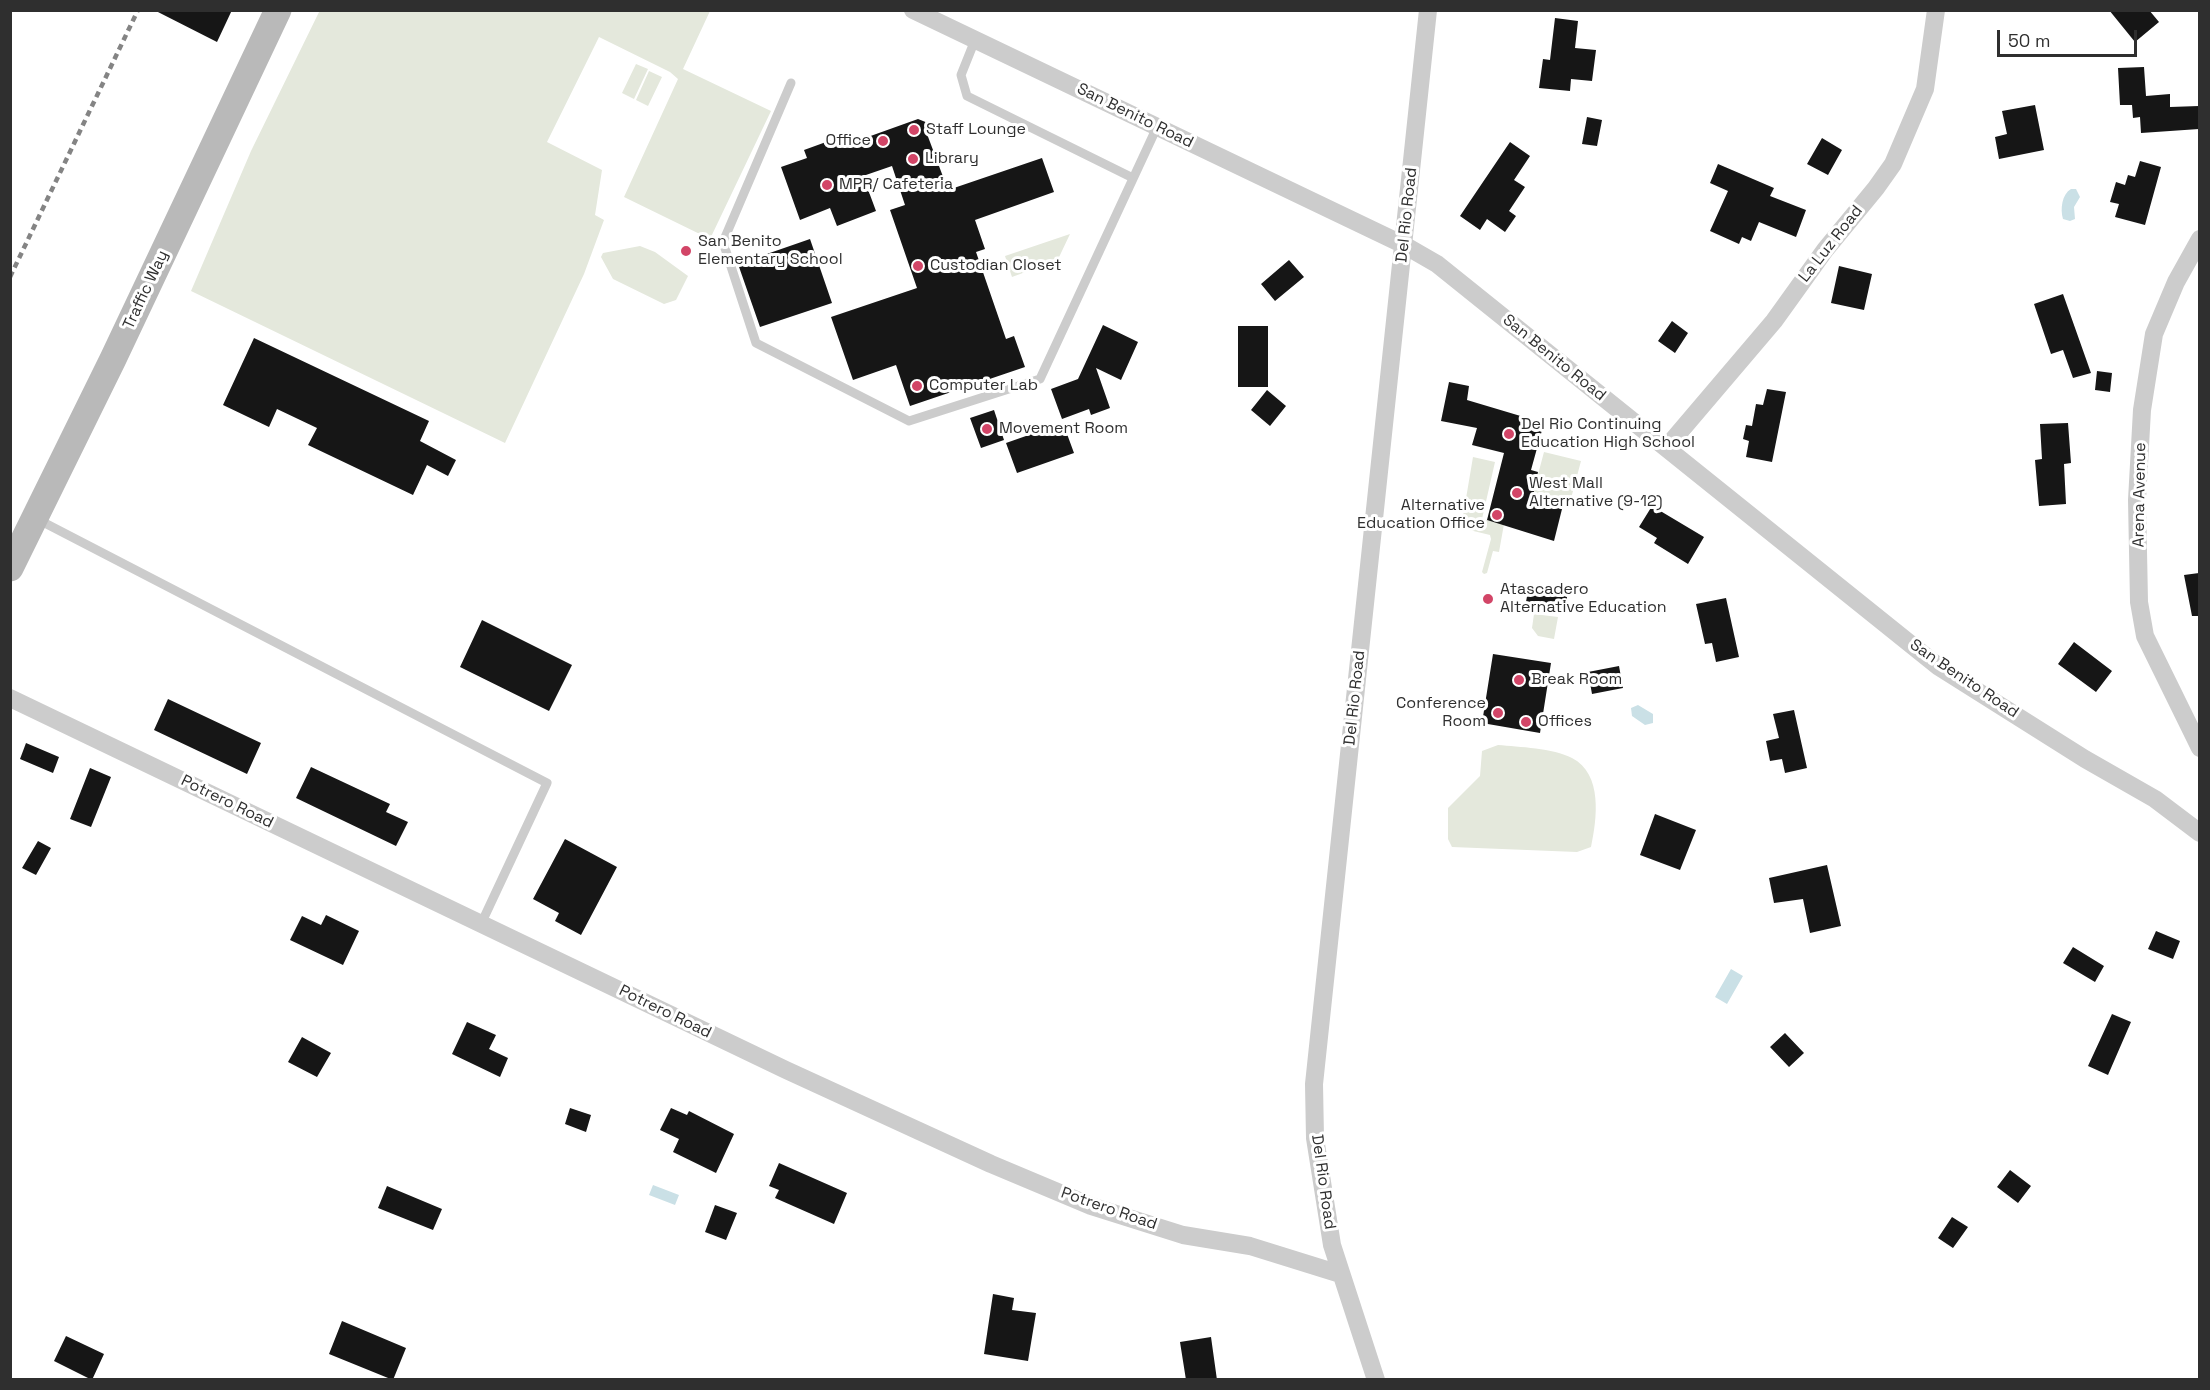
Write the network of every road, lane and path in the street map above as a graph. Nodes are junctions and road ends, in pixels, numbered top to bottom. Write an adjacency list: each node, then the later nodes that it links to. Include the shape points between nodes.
1 (278, 10): 12 (street, Traffic Way)
2 (914, 10): 5 (street, San Benito Road)
3 (1428, 10): 10 (street, Del Rio Road)
4 (1936, 10): 11 (street, La Luz Road, via 1925,89 1893,164 1774,321)
5 (975, 40): 7 (street, San Benito Road); 8 (lane, via 961,75 967,96)
6 (791, 83): 8 (lane, via 723,242 756,343 909,421 1040,379)
7 (1157, 127): 8 (lane); 10 (street, San Benito Road)
8 (1133, 178)
9 (2199, 239): 15 (street, Arena Avenue, via 2154,334 2142,410 2137,500 2139,602 2145,636)
10 (1404, 245): 11 (street, San Benito Road, via 1437,264); 18 (street, Del Rio Road, via 1314,1084 1319,1171)
11 (1666, 448): 16 (street, San Benito Road, via 1940,667 2154,799)
12 (35, 518): 13 (street, Traffic Way); 17 (lane, via 547,783)
13 (10, 568)
14 (10, 698): 17 (street, Potrero Road)
15 (2199, 748)
16 (2199, 833)
17 (481, 924): 18 (street, Potrero Road, via 786,1071 1091,1206 1183,1235 1250,1246)
18 (1340, 1274): 19 (street, Del Rio Road)
19 (1376, 1380)

